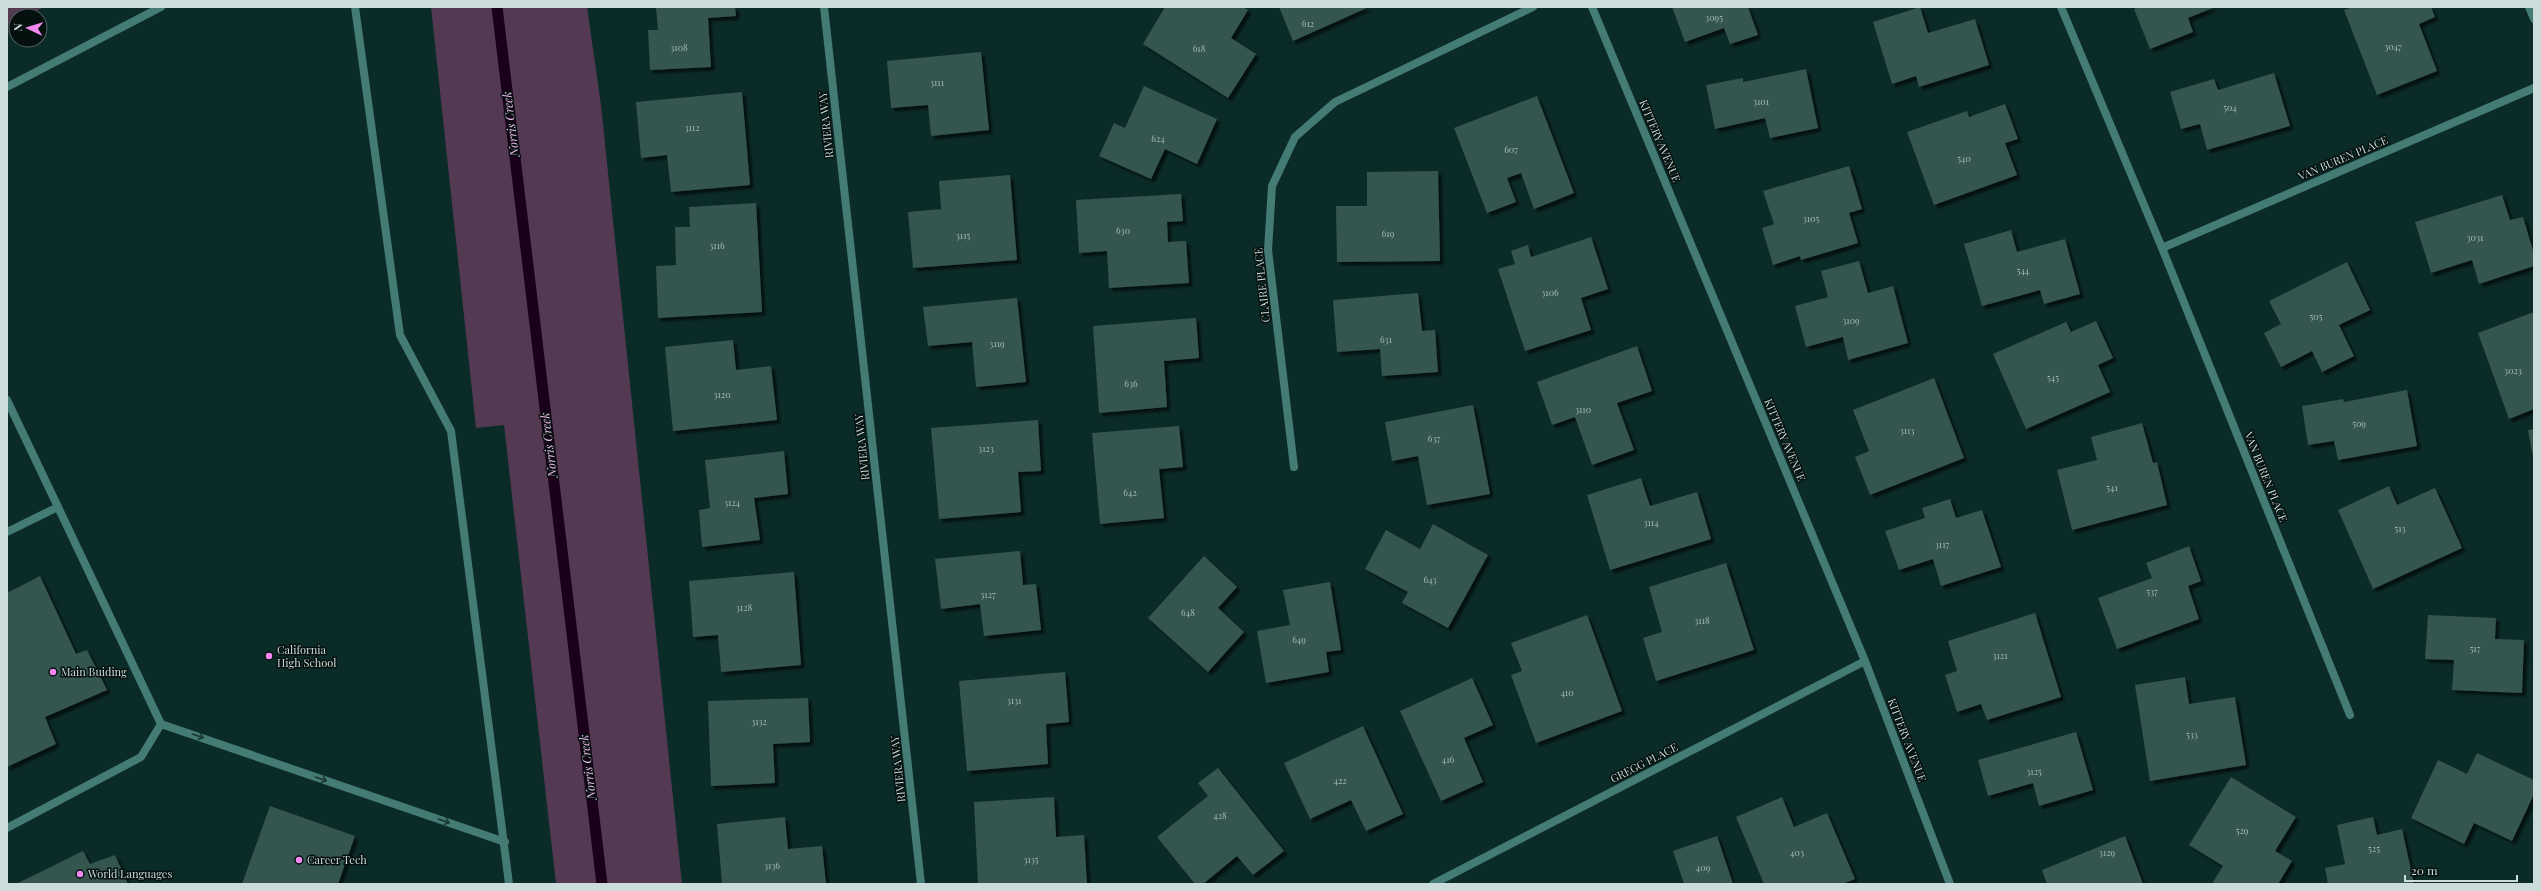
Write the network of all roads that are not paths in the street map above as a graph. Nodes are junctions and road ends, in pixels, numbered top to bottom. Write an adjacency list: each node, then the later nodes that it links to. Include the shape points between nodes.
1 (161, 7): 9 (street)
2 (355, 7): 20 (street, via 400,335 451,431)
3 (824, 7): 22 (street, RIVIERA WAY)
4 (1533, 7): 13 (street, CLAIRE PLACE, via 1335,102 1295,137 1272,186 1268,250)
5 (1592, 7): 16 (street, KITTERY AVENUE)
6 (2061, 7): 11 (street, VAN BUREN PLACE)
7 (2529, 7): 8 (street)
8 (2534, 20)
9 (7, 86)
10 (2534, 88): 11 (street, VAN BUREN PLACE)
11 (2162, 248): 17 (street, VAN BUREN PLACE)
12 (7, 400): 14 (street)
13 (1294, 467)
14 (58, 507): 15 (street); 18 (street)
15 (7, 532)
16 (1865, 661): 23 (street, GREGG PLACE); 24 (street, KITTERY AVENUE)
17 (2350, 715)
18 (161, 724): 19 (street, via 141,757); 20 (street, one-way to 20)
19 (7, 828)
20 (505, 842): 21 (street)
21 (509, 884)
22 (922, 884)
23 (1434, 884)
24 (1950, 884)

